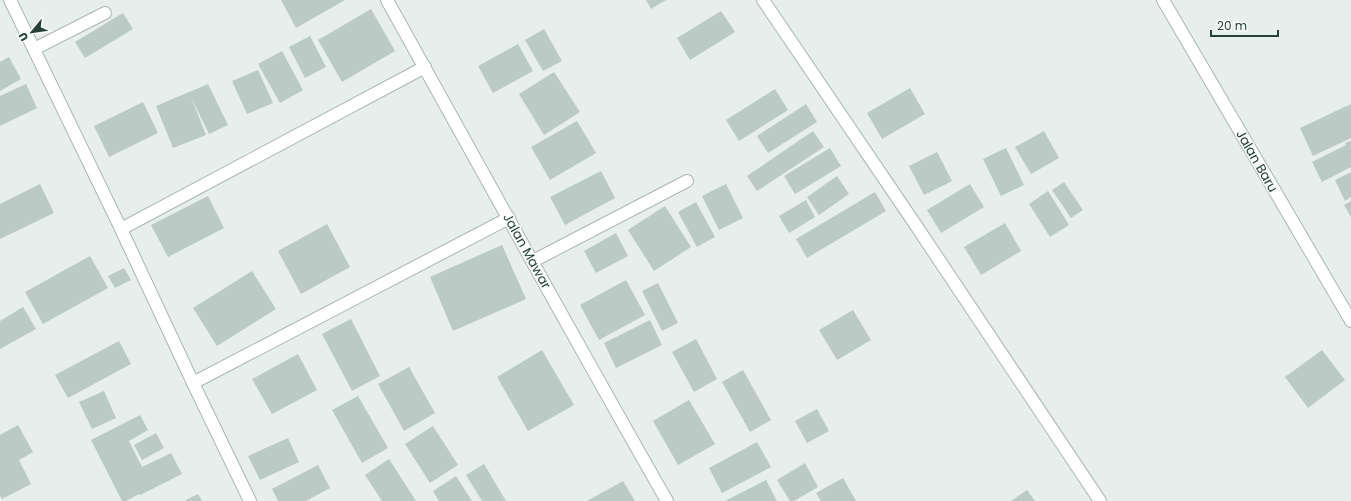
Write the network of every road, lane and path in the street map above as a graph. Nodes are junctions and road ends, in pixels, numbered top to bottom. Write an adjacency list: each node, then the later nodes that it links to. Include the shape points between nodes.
1 (10, 0): 6 (street)
2 (387, 0): 7 (street, Jalan Mawar)
3 (763, 0): 16 (street)
4 (1163, 0): 12 (street, Jalan Baru)
5 (105, 13): 6 (street)
6 (34, 49): 10 (street)
7 (424, 67): 9 (street, Jalan Mawar); 10 (street)
8 (687, 182): 11 (street)
9 (509, 218): 11 (street, Jalan Mawar); 13 (street)
10 (121, 229): 13 (street)
11 (533, 261): 15 (street, Jalan Mawar)
12 (1351, 321)
13 (193, 383): 14 (street)
14 (250, 501)
15 (667, 501)
16 (1100, 501)

